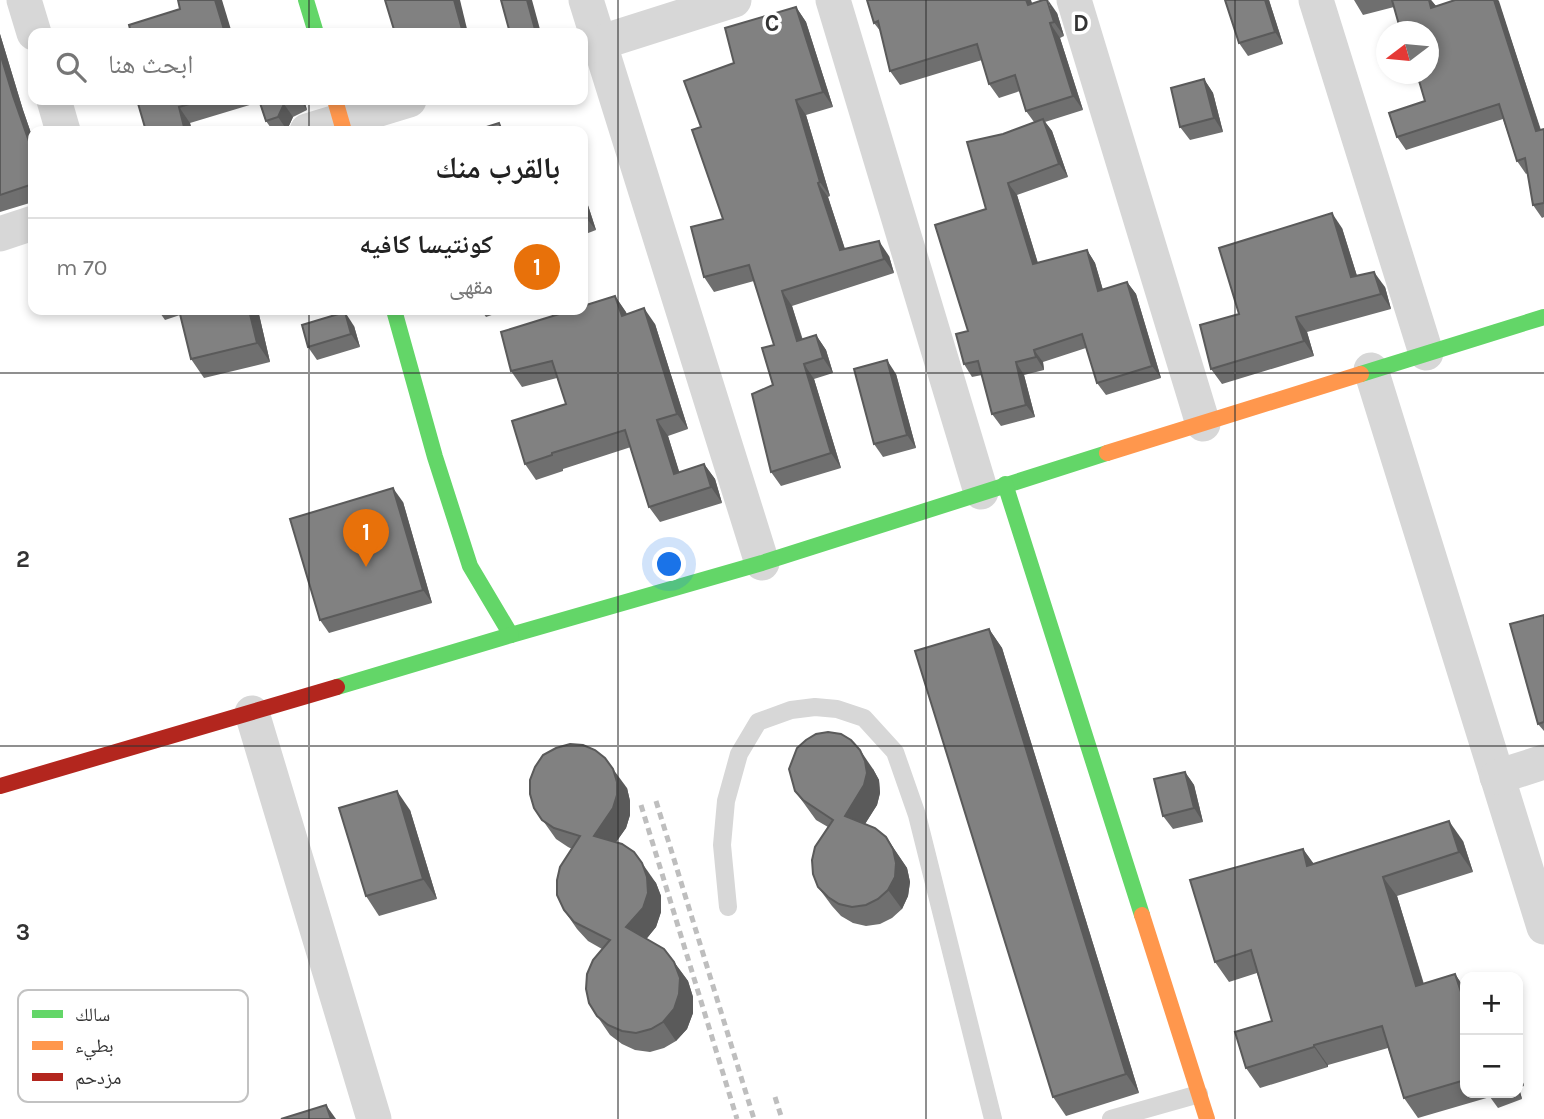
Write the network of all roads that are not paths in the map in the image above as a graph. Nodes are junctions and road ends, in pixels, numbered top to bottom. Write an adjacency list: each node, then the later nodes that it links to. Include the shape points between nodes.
1 (24, 0): 8 (street)
2 (306, 0): 9 (main road)
3 (586, 0): 10 (street)
4 (734, 0): 10 (street)
5 (832, 0): 23 (street)
6 (1074, 0): 22 (street)
7 (1315, 0): 20 (street)
8 (32, 28)
9 (314, 28)
10 (591, 45): 24 (street)
11 (56, 105): 14 (street)
12 (389, 105): 13 (street)
13 (340, 117): 15 (street)
14 (62, 126)
15 (319, 126)
16 (28, 225): 17 (street)
17 (0, 234)
18 (395, 315): 25 (main road, via 470,566)
19 (1544, 317): 20 (main road)
20 (1426, 353): 21 (main road)
21 (1371, 370): 22 (main road); 28 (street)
22 (1203, 424): 23 (main road)
23 (993, 488): 24 (main road); 32 (main road)
24 (762, 563): 25 (main road)
25 (511, 635): 26 (main road)
26 (252, 713): 29 (main road); 33 (street)
27 (1544, 762): 28 (street)
28 (1497, 777): 31 (street)
29 (0, 786)
30 (729, 907): 34 (lane, via 722,845 726,801 738,754 758,722 782,712 815,707 864,718 895,751 917,815)
31 (1544, 927)
32 (1199, 1094): 35 (lane); 36 (main road)
33 (374, 1119)
34 (993, 1119)
35 (1111, 1119)
36 (1207, 1119)

